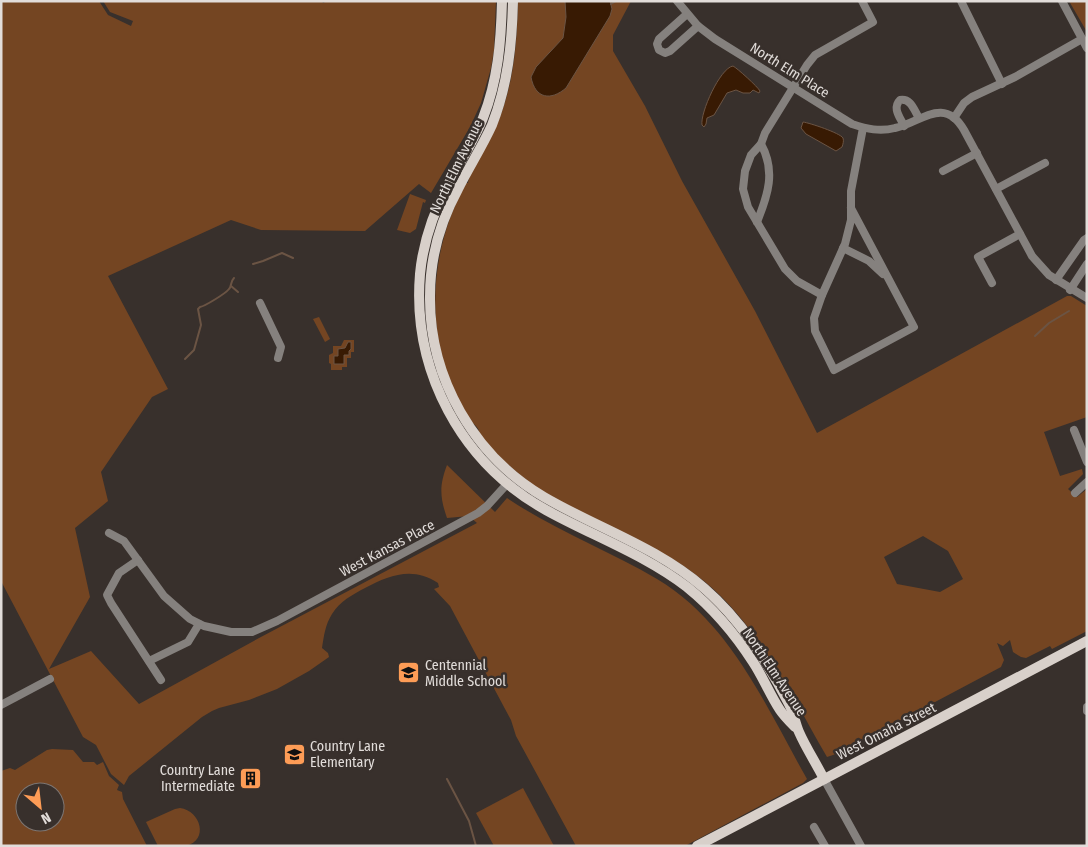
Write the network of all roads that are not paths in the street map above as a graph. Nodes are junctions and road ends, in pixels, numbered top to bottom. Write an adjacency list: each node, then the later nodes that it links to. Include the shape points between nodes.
1 (502, 1): 26 (main road, North Elm Avenue, via 499,61 490,99 476,135 437,206)
2 (513, 1): 26 (main road, North Elm Avenue, via 511,50 498,108)
3 (677, 1): 7 (street, North Elm Place)
4 (862, 1): 12 (street, via 873,22 815,55)
5 (961, 1): 11 (street)
6 (1062, 1): 9 (street)
7 (686, 14): 8 (street, North Elm Place); 8 (street, via 659,39 659,50 664,53 670,51)
8 (698, 26): 12 (street, North Elm Place)
9 (1082, 39): 10 (street); 11 (street)
10 (1087, 48)
11 (1002, 84): 14 (street, via 972,97)
12 (792, 88): 16 (street, North Elm Place); 17 (street)
13 (919, 118): 14 (street, North Elm Place, via 936,113); 15 (street, North Elm Place); 15 (street, via 908,100 900,100 896,109)
14 (954, 118): 18 (street)
15 (904, 126): 16 (street, North Elm Place, via 885,130)
16 (863, 128): 22 (street, via 851,190)
17 (761, 144): 23 (street, via 770,169 768,196); 23 (street, via 751,155 743,189)
18 (977, 153): 20 (street); 21 (street)
19 (1045, 163): 21 (street)
20 (943, 171)
21 (996, 189): 24 (street)
22 (851, 208): 27 (street); 30 (street)
23 (757, 222): 33 (street, via 784,269 797,281)
24 (1020, 234): 29 (street, via 1037,262); 31 (street, via 978,257)
25 (1087, 238): 29 (street)
26 (430, 247): 39 (main road, North Elm Avenue, via 420,272 419,306 422,336 443,403 479,457)
27 (843, 248): 30 (street, via 869,261); 33 (street)
28 (1087, 264): 32 (street)
29 (1056, 280): 32 (street)
30 (890, 281): 33 (street, via 914,327 834,370 814,326)
31 (992, 282)
32 (1070, 290): 34 (street)
33 (822, 295)
34 (1087, 298)
35 (260, 303): 36 (street, via 281,347)
36 (278, 358)
37 (1074, 430): 38 (street)
38 (1087, 462)
39 (510, 480): 44 (street, West Kansas Place, via 478,513 270,624 252,632 216,630); 50 (main road, North Elm Avenue, via 538,506 654,565 687,587 717,615 753,661)
40 (1087, 482): 41 (street)
41 (1075, 493)
42 (109, 533): 43 (street, via 124,541)
43 (138, 560): 44 (street, via 164,596); 46 (street, via 119,573 107,595)
44 (199, 624): 46 (street, via 188,642)
45 (1087, 641): 50 (main road, West Omaha Street)
46 (149, 661): 48 (street)
47 (50, 679): 49 (street)
48 (161, 680)
49 (1, 704)
50 (824, 779): 52 (main road, West Omaha Street); 54 (street)
51 (814, 826): 53 (street)
52 (698, 846)
53 (826, 846)
54 (861, 846)

